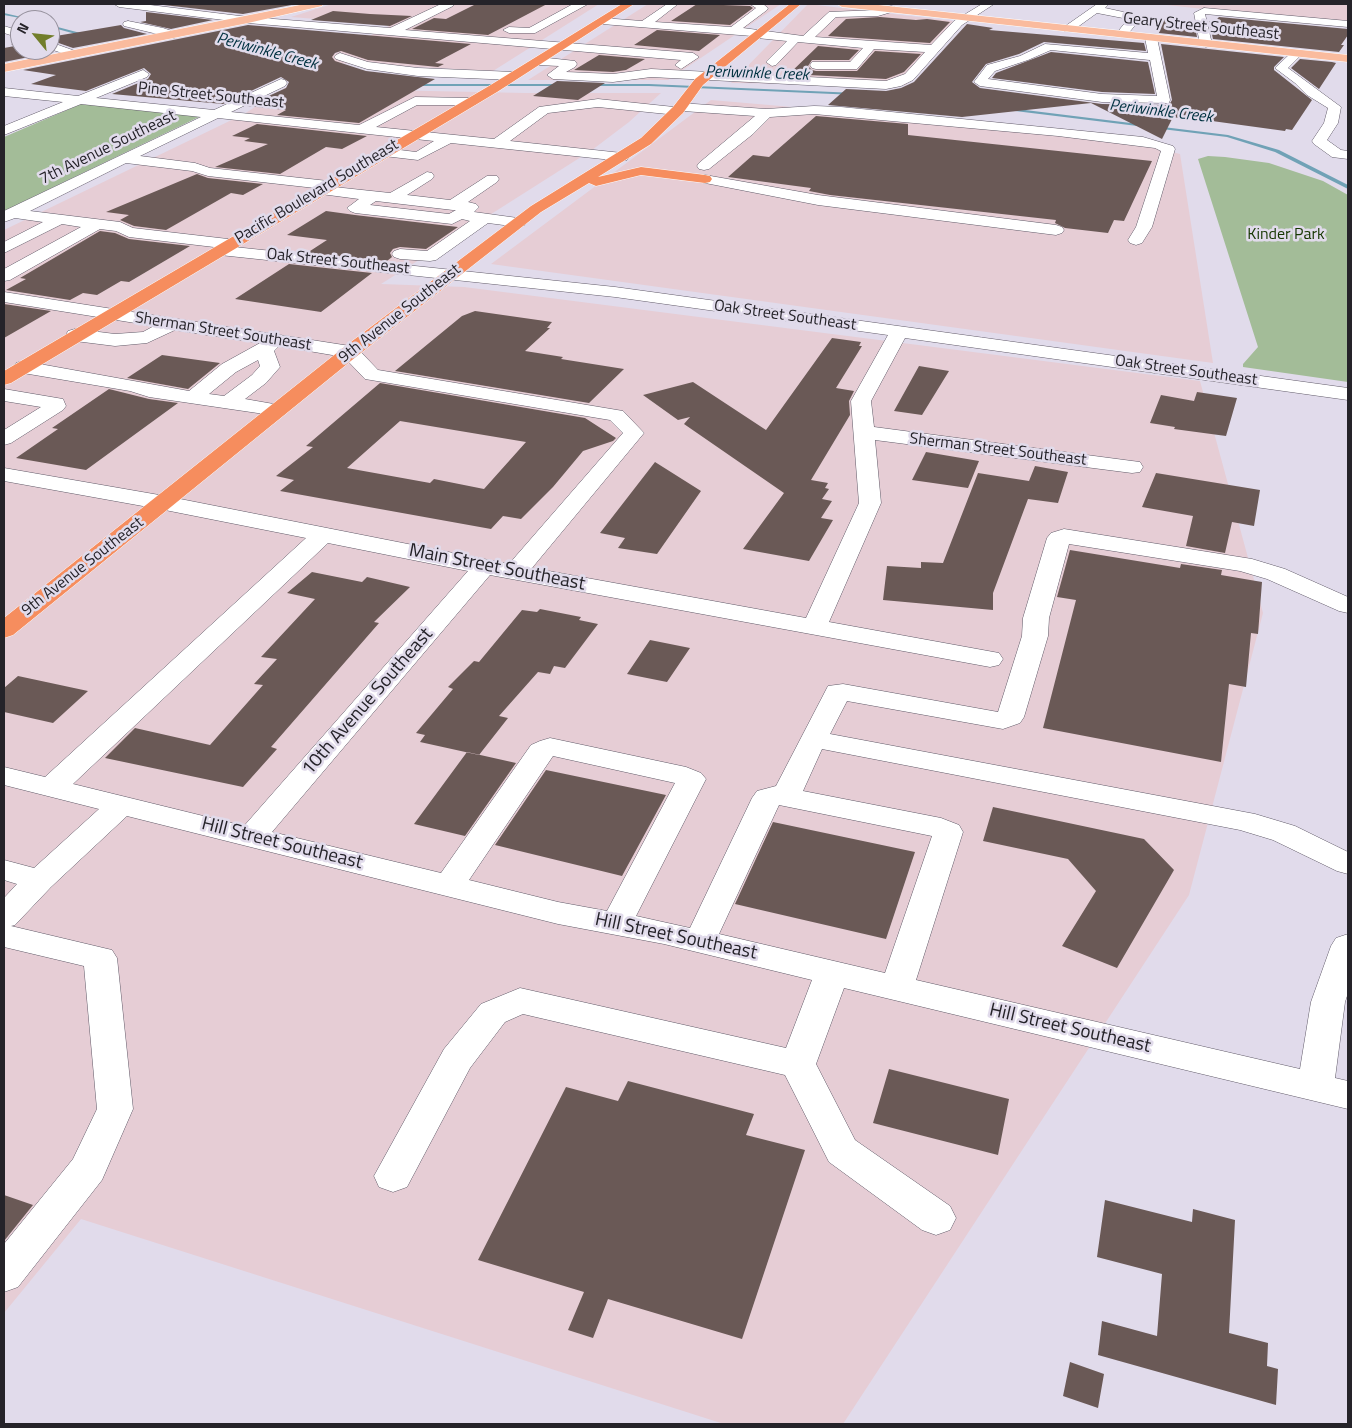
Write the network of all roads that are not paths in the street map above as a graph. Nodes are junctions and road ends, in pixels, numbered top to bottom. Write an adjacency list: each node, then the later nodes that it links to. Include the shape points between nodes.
1 (119, 4): 18 (street)
2 (318, 4): 18 (main road)
3 (449, 4): 25 (street)
4 (583, 4): 31 (street, via 531,31 493,29)
5 (755, 4): 26 (street, via 763,8)
6 (796, 4): 27 (highway, 9th Avenue Southeast)
7 (842, 4): 14 (main road, Geary Street Southeast)
8 (959, 4): 16 (street)
9 (989, 4): 17 (street)
10 (609, 5): 11 (street)
11 (627, 5): 19 (highway, Pacific Boulevard Southeast)
12 (672, 5): 21 (street)
13 (1099, 7): 24 (street); 28 (street, via 1133,17 1134,21)
14 (890, 9): 15 (main road, Geary Street Southeast); 34 (street, via 878,13 833,14)
15 (913, 12): 16 (main road, Geary Street Southeast); 22 (street)
16 (940, 15): 17 (main road, Geary Street Southeast)
17 (965, 18): 24 (main road, Geary Street Southeast); 43 (street)
18 (248, 20): 25 (street); 29 (main road)
19 (602, 21): 21 (street); 32 (highway, Pacific Boulevard Southeast)
20 (128, 24): 29 (street)
21 (645, 24): 26 (street); 32 (street, via 649,28 624,43)
22 (898, 24)
23 (1348, 24): 37 (street, via 1204,11 1199,13)
24 (1062, 28): 28 (main road, Geary Street Southeast); 40 (street)
25 (392, 31): 31 (street); 57 (street, via 340,57 418,72)
26 (727, 31): 27 (street); 36 (street)
27 (759, 34): 34 (street); 50 (highway, 9th Avenue Southeast)
28 (1122, 34): 33 (main road, Geary Street Southeast)
29 (174, 35): 44 (main road)
30 (888, 35): 39 (street)
31 (475, 38): 38 (street)
32 (574, 38): 38 (highway, Pacific Boulevard Southeast)
33 (1151, 38): 37 (main road, Geary Street Southeast); 48 (street)
34 (801, 39): 35 (street); 53 (street, via 767,62)
35 (832, 41): 39 (street); 53 (street)
36 (705, 42)
37 (1206, 44): 45 (main road, Geary Street Southeast)
38 (563, 45): 41 (street); 47 (highway, Pacific Boulevard Southeast)
39 (874, 45): 43 (street); 53 (street, via 853,66)
40 (1049, 46): 48 (street); 48 (street, via 991,68 980,82 1060,87 1102,98 1167,104); 51 (street)
41 (593, 47): 46 (street); 54 (street, via 693,57)
42 (60, 49): 44 (street)
43 (934, 49): 59 (street, via 905,80 886,85)
44 (74, 54): 55 (main road)
45 (1296, 54): 49 (main road, Geary Street Southeast); 64 (street, via 1281,68 1311,92)
46 (580, 56): 47 (street); 54 (street)
47 (544, 57): 57 (highway, Pacific Boulevard Southeast); 58 (street, via 571,64)
48 (1155, 57)
49 (1348, 59)
50 (725, 60): 52 (street); 59 (highway, 9th Avenue Southeast)
51 (1066, 60)
52 (744, 61)
53 (800, 64)
54 (681, 65): 59 (street)
55 (4, 68)
56 (143, 74): 62 (street)
57 (517, 74): 58 (street); 63 (highway, Pacific Boulevard Southeast)
58 (553, 75): 59 (street, via 613,78 651,74)
59 (703, 79): 65 (highway, 9th Avenue Southeast)
60 (281, 83): 67 (street, 7th Avenue Southeast)
61 (4, 92): 62 (street, Pine Street Southeast)
62 (78, 100): 67 (street, Pine Street Southeast); 69 (street)
63 (470, 102): 68 (street, via 415,101); 71 (highway, Pacific Boulevard Southeast)
64 (1344, 107): 77 (street, via 1319,141 1337,154)
65 (678, 109): 66 (street); 70 (street, via 598,103 544,110); 78 (highway, 9th Avenue Southeast, via 651,145)
66 (766, 113): 82 (street); 96 (street, via 841,112 1160,145 1168,149 1144,227)
67 (219, 114): 68 (street, Pine Street Southeast); 79 (street, 7th Avenue Southeast)
68 (362, 129): 71 (street, Pine Street Southeast)
69 (4, 132)
70 (512, 133): 72 (street); 74 (street)
71 (414, 135): 73 (street, Pine Street Southeast); 76 (highway, Pacific Boulevard Southeast)
72 (576, 138)
73 (448, 139): 74 (street, Pine Street Southeast); 76 (street, via 418,156)
74 (497, 144): 75 (street, Pine Street Southeast)
75 (558, 150): 78 (street, Pine Street Southeast); 81 (street)
76 (384, 152): 85 (highway, Pacific Boulevard Southeast)
77 (1348, 155)
78 (622, 157): 86 (highway, 9th Avenue Southeast)
79 (125, 159): 85 (street, via 195,166 208,172); 90 (street, 7th Avenue Southeast)
80 (681, 160): 82 (highway, via 687,172)
81 (536, 165)
82 (705, 173): 86 (highway, via 641,172); 95 (street, via 818,200)
83 (427, 176): 88 (street)
84 (492, 179): 89 (street)
85 (325, 188): 87 (street); 99 (highway, Pacific Boulevard Southeast)
86 (570, 189): 93 (highway, 9th Avenue Southeast)
87 (373, 196): 88 (street); 89 (street, via 355,208 452,219)
88 (393, 198): 89 (street)
89 (456, 210): 91 (street)
90 (8, 215): 92 (street, Oak Street Southeast)
91 (485, 218): 93 (street); 98 (street, via 430,256)
92 (60, 219): 94 (street, Oak Street Southeast); 100 (street)
93 (519, 222): 102 (highway, 9th Avenue Southeast)
94 (98, 224): 99 (street, Oak Street Southeast); 103 (street)
95 (1056, 230)
96 (1136, 240)
97 (292, 242): 98 (street)
98 (330, 246): 101 (street)
99 (224, 247): 101 (street, Oak Street Southeast); 105 (highway, Pacific Boulevard Southeast)
100 (4, 248)
101 (313, 259): 102 (street, Oak Street Southeast)
102 (453, 273): 108 (street, Oak Street Southeast); 113 (highway, 9th Avenue Southeast)
103 (4, 276)
104 (4, 298): 105 (street, Sherman Street Southeast)
105 (110, 314): 106 (street, Sherman Street Southeast); 109 (highway, Pacific Boulevard Southeast)
106 (172, 324): 107 (street, Sherman Street Southeast); 110 (street)
107 (217, 331): 110 (street, via 196,342); 112 (street, Sherman Street Southeast)
108 (899, 332): 116 (street, Oak Street Southeast); 121 (street, via 861,401)
109 (75, 335): 111 (street); 114 (highway, Pacific Boulevard Southeast)
110 (153, 336): 111 (street)
111 (115, 340): 115 (street)
112 (269, 345): 113 (street, Sherman Street Southeast); 118 (street, via 229,368); 119 (street, via 270,367)
113 (350, 352): 120 (highway, 9th Avenue Southeast); 128 (street, via 372,375 616,415 634,433)
114 (11, 372): 115 (street)
115 (60, 374): 118 (street)
116 (1348, 394)
117 (4, 395): 122 (street, via 56,403 56,406)
118 (192, 398): 119 (street)
119 (227, 403): 120 (street)
120 (278, 410): 125 (highway, 9th Avenue Southeast)
121 (864, 432): 123 (street, Sherman Street Southeast); 130 (street, via 870,504)
122 (4, 439)
123 (1132, 467)
124 (4, 474): 125 (street, Main Street Southeast)
125 (165, 503): 126 (street, Main Street Southeast); 131 (highway, 9th Avenue Southeast)
126 (323, 534): 127 (street, Main Street Southeast); 135 (street)
127 (484, 567): 128 (street, Main Street Southeast); 138 (street, 10th Avenue Southeast)
128 (516, 573): 130 (street, Main Street Southeast)
129 (1348, 606): 133 (street, via 1251,566 1064,536 1059,538 1036,618 1035,636 1010,717 1003,721 838,692)
130 (815, 626): 132 (street, Main Street Southeast)
131 (4, 630)
132 (990, 659)
133 (813, 740): 136 (street); 139 (street, via 1244,821 1284,833)
134 (4, 776): 135 (street, Hill Street Southeast)
135 (51, 788): 137 (street, Hill Street Southeast)
136 (785, 797): 146 (street, via 775,795 767,798); 149 (street, via 948,832)
137 (121, 804): 138 (street, Hill Street Southeast); 141 (street)
138 (252, 836): 142 (street, Hill Street Southeast)
139 (1348, 864)
140 (4, 870): 141 (street)
141 (40, 880): 143 (street)
142 (449, 886): 144 (street, Hill Street Southeast); 144 (street, via 542,751 550,747 686,776 690,779)
143 (4, 917)
144 (616, 924): 146 (street, Hill Street Southeast)
145 (4, 936): 155 (street, via 100,958 116,1109 88,1169)
146 (700, 941): 148 (street, Hill Street Southeast)
147 (1348, 946): 151 (street, via 1328,1002)
148 (832, 973): 149 (street, Hill Street Southeast); 150 (street)
149 (897, 988): 151 (street, Hill Street Southeast)
150 (798, 1064): 153 (street, via 520,1002 493,1013 457,1059); 154 (street, via 842,1150)
151 (1315, 1087): 152 (street, Hill Street Southeast)
152 (1348, 1095)
153 (393, 1176)
154 (936, 1218)
155 (4, 1274)

